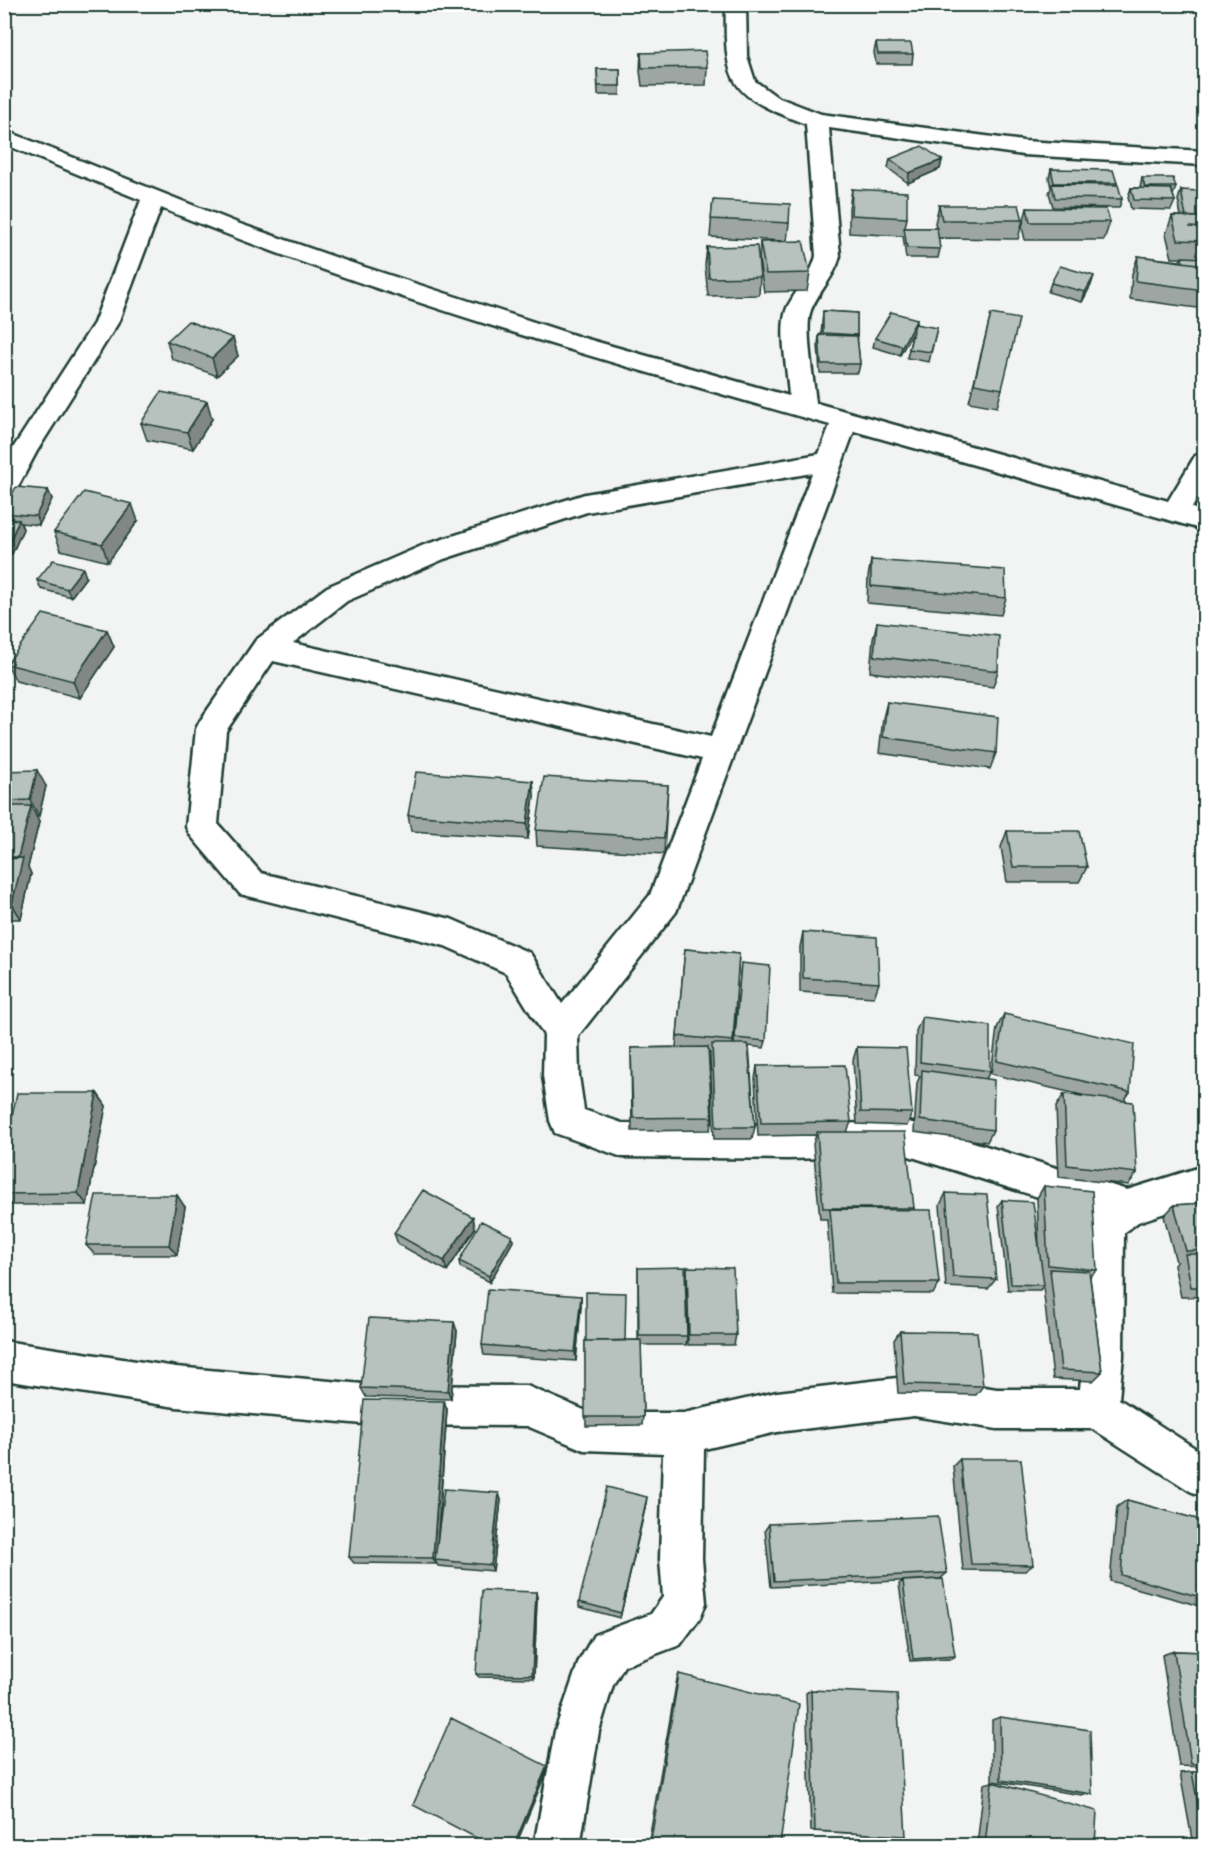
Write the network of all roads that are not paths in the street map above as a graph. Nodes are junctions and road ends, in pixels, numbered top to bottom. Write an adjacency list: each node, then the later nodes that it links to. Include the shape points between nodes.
1 (735, 4): 2 (street, via 738,63 746,84 770,102)
2 (817, 120): 4 (street, via 1023,148); 6 (street, via 828,256 826,269 798,308)
3 (4, 136): 5 (street)
4 (1204, 158)
5 (154, 197): 6 (street, via 232,229 560,339); 10 (street, via 106,323)
6 (803, 407): 7 (street)
7 (845, 420): 8 (street); 11 (street)
8 (831, 461): 13 (street, via 585,503 434,552 337,594); 14 (street)
9 (1204, 462): 11 (street)
10 (4, 488)
11 (1175, 513): 12 (street)
12 (1204, 521)
13 (266, 648): 14 (street); 15 (street, via 211,729 202,826 251,884 451,933 518,963)
14 (721, 751): 15 (street, via 663,902)
15 (561, 1032): 17 (street, via 561,1076 568,1121 622,1140 909,1139)
16 (1204, 1183): 17 (street)
17 (1127, 1208): 19 (street, via 1106,1225)
18 (4, 1360): 20 (street, via 176,1387 375,1404 527,1406 584,1430)
19 (1098, 1409): 20 (street, via 997,1409 914,1396 777,1412); 21 (street)
20 (684, 1433): 22 (street, via 684,1603 665,1630 609,1650 594,1676 577,1731)
21 (1204, 1477)
22 (557, 1845)

